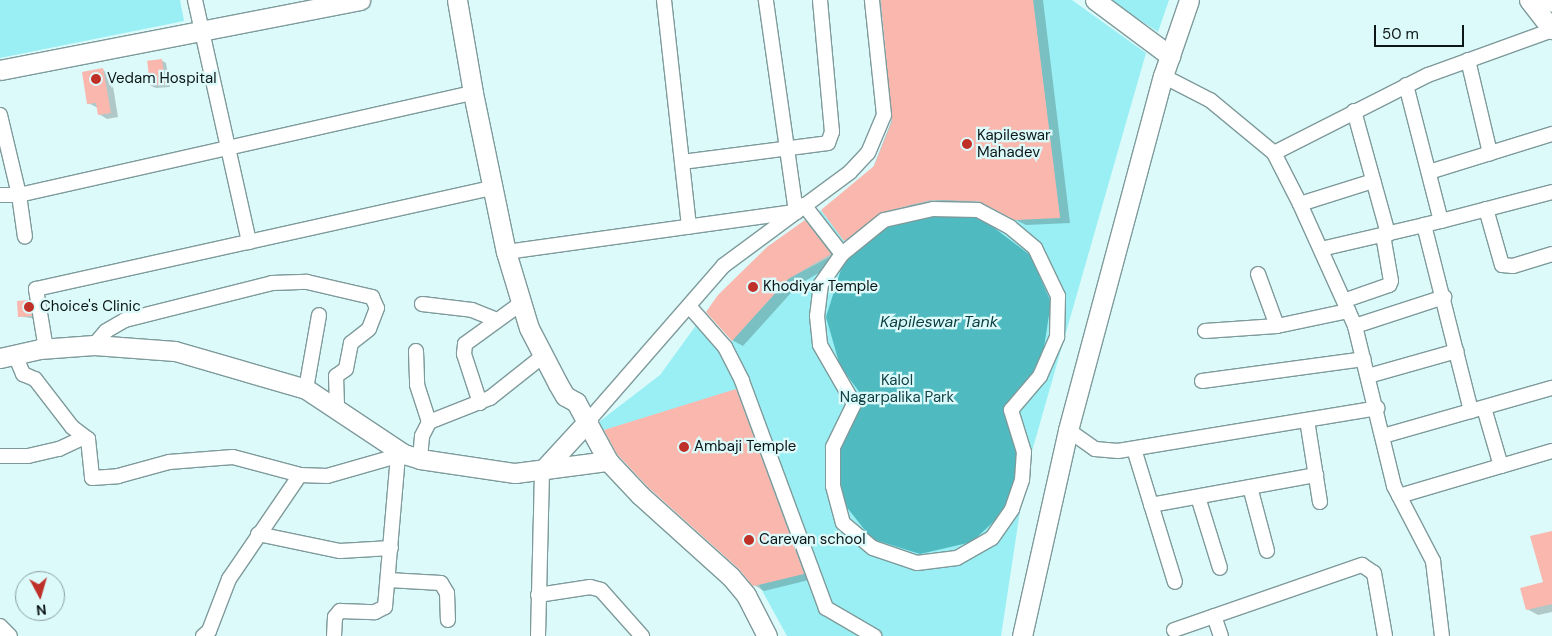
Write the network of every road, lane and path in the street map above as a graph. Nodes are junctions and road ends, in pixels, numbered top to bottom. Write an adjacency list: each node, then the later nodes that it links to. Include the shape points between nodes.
1 (195, 0): 13 (street)
2 (360, 0): 13 (street)
3 (457, 0): 19 (street)
4 (466, 0): 44 (street)
5 (665, 0): 27 (street)
6 (766, 0): 24 (street)
7 (820, 0): 24 (street, via 831,137 822,146)
8 (872, 0): 35 (street, via 884,115 879,130 860,164)
9 (1094, 0): 14 (street)
10 (1189, 0): 14 (street)
11 (1529, 0): 12 (street)
12 (1552, 29): 15 (street)
13 (201, 30): 16 (street); 23 (street)
14 (1170, 56): 17 (street)
15 (1468, 60): 18 (street); 25 (street)
16 (0, 70)
17 (1163, 76): 26 (street, via 1210,100); 77 (street)
18 (1406, 85): 20 (street); 28 (street)
19 (473, 93): 23 (street); 30 (street)
20 (1354, 111): 26 (street); 29 (street)
21 (0, 115): 33 (street)
22 (1552, 134): 25 (street)
23 (228, 149): 33 (street); 42 (street)
24 (787, 151): 27 (street); 35 (street)
25 (1490, 153): 28 (street)
26 (1274, 154): 34 (street)
27 (682, 162): 39 (street)
28 (1429, 172): 37 (street)
29 (1373, 181): 34 (street); 40 (street)
30 (493, 188): 42 (street); 44 (street)
31 (1552, 192): 36 (street)
32 (0, 195): 33 (street)
33 (20, 195): 41 (street)
34 (1300, 204): 43 (street)
35 (800, 209): 39 (street); 45 (street); 51 (street, via 723,266)
36 (1486, 209): 37 (street); 46 (street, via 1502,265 1513,266)
37 (1441, 221): 38 (street)
38 (1424, 225): 40 (street); 48 (street)
39 (689, 227): 44 (street)
40 (1385, 234): 43 (street); 52 (street, via 1392,281)
41 (25, 237)
42 (249, 242): 59 (street, via 36,290)
43 (1322, 250): 52 (street)
44 (512, 251): 50 (street); 69 (street, via 541,323 577,392)
45 (842, 254): 45 (street, via 821,284 817,316 820,345 854,404 833,447 833,486 843,524 873,548 917,563 957,558 992,538 1012,508 1022,480 1024,452 1010,410 1040,376 1057,337 1058,296 1034,248 1010,227 978,210 933,209 884,220)
46 (1551, 258)
47 (1258, 274): 55 (street)
48 (1444, 297): 56 (street); 61 (street)
49 (422, 304): 54 (street, via 472,310)
50 (520, 304): 54 (street); 62 (street)
51 (689, 306): 75 (street); 111 (street, via 724,347 742,381 826,608)
52 (1347, 306): 55 (street); 56 (street)
53 (319, 315): 68 (street)
54 (497, 320): 70 (street, via 469,339 464,348)
55 (1277, 326): 57 (street)
56 (1355, 326): 64 (street)
57 (1204, 331)
58 (94, 345): 59 (street); 68 (street, via 175,351); 71 (street, via 106,331 125,320 289,280 372,297 377,303 369,329 351,343 346,368 336,376)
59 (46, 349): 63 (street)
60 (416, 351): 76 (street, via 417,385)
61 (1457, 351): 65 (street); 73 (street)
62 (543, 356): 69 (street, via 565,396); 70 (street, via 504,389)
63 (7, 357): 79 (street, via 23,374 36,379)
64 (1364, 359): 65 (street); 66 (street)
65 (1368, 376): 72 (street)
66 (1202, 381)
67 (1552, 388): 73 (street)
68 (306, 389): 71 (street)
69 (576, 402): 75 (street)
70 (480, 403): 76 (street)
71 (336, 408): 83 (street)
72 (1377, 408): 74 (street); 78 (street)
73 (1478, 410): 78 (street); 85 (street)
74 (1307, 420): 80 (street); 88 (street)
75 (588, 421): 84 (street); 86 (street)
76 (430, 422): 83 (street)
77 (1068, 430): 80 (street, via 1095,449 1118,452); 112 (street)
78 (1383, 436): 90 (street)
79 (83, 438): 82 (street, via 59,449 28,456); 87 (street, via 88,439 92,478 118,476 169,462 232,457)
80 (1134, 449): 93 (street)
81 (1552, 451): 85 (street)
82 (0, 456)
83 (407, 456): 86 (street, via 515,473); 87 (street, via 327,476); 95 (street)
84 (608, 461): 86 (street); 110 (street, via 640,495 731,577 750,602)
85 (1501, 466): 90 (street)
86 (542, 471): 100 (street)
87 (300, 475): 94 (street)
88 (1316, 475): 89 (street); 92 (street)
89 (1250, 487): 91 (street); 96 (street)
90 (1399, 496): 115 (street, via 1433,561)
91 (1198, 497): 93 (street); 97 (street)
92 (1320, 502)
93 (1152, 505): 99 (street)
94 (258, 534): 95 (street, via 340,551); 106 (street, via 229,579 209,631)
95 (391, 548): 98 (street)
96 (1268, 551)
97 (1220, 568)
98 (388, 580): 102 (street, via 441,583 447,593); 107 (street, via 386,607 375,612 340,611 334,617)
99 (1175, 582)
100 (538, 595): 108 (street); 109 (street, via 590,587 601,590)
101 (1214, 616): 104 (street); 113 (street); 114 (street, via 1362,565 1374,573)
102 (448, 620)
103 (0, 626): 105 (street)
104 (1174, 630)
105 (10, 636)
106 (203, 636)
107 (334, 636)
108 (538, 636)
109 (642, 636)
110 (767, 636)
111 (874, 636)
112 (1022, 636)
113 (1221, 636)
114 (1385, 636)
115 (1442, 636)

